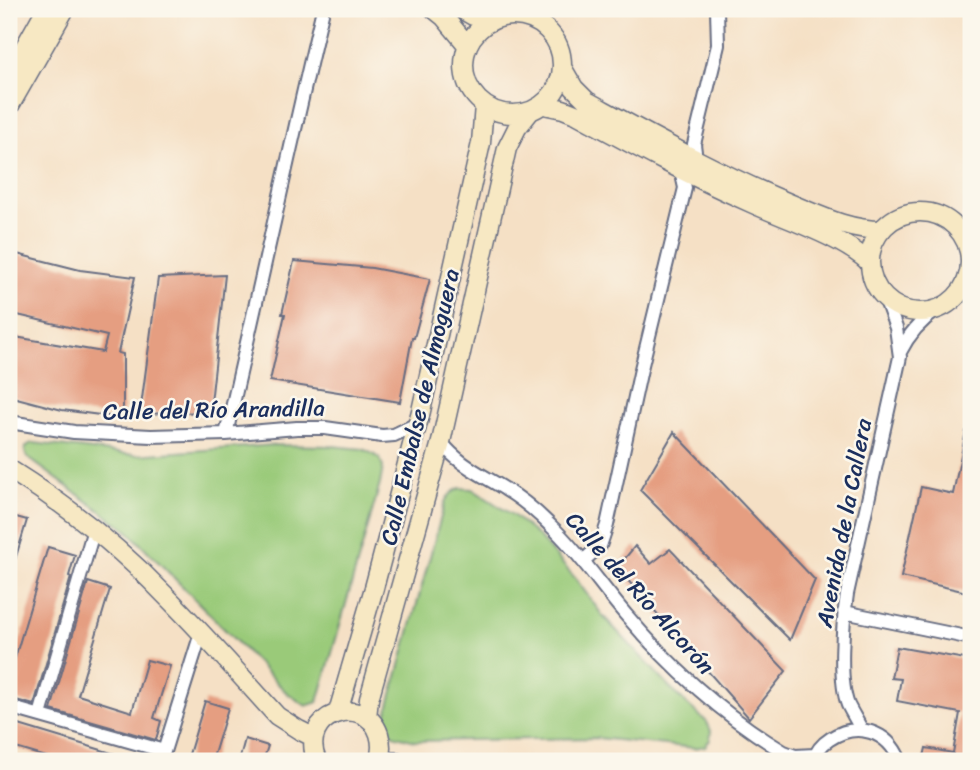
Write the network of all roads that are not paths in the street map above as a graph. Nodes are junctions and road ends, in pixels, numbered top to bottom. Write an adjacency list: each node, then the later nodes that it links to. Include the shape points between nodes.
1 (46, 9): 10 (main road)
2 (65, 9): 12 (main road)
3 (323, 9): 24 (street)
4 (435, 9): 8 (main road)
5 (461, 9): 7 (main road)
6 (717, 9): 14 (street, via 718,45)
7 (492, 20): 8 (main road); 9 (main road, via 523,16 541,24 554,38)
8 (468, 46): 11 (main road, via 464,58 467,85)
9 (563, 69): 13 (main road, via 553,94); 14 (main road, via 587,101)
10 (9, 75)
11 (484, 105): 13 (main road, via 513,115); 23 (main road, Calle Embalse de Almoguera, via 481,143)
12 (9, 107)
13 (536, 108): 14 (main road, via 563,109); 25 (main road, Calle Embalse de Almoguera, via 517,128 507,148)
14 (688, 165): 15 (main road, via 845,226); 17 (main road, via 749,203 841,242); 28 (street, via 607,526 600,546)
15 (881, 230): 16 (main road, via 908,213 932,214 950,223); 17 (main road)
16 (970, 252): 18 (main road)
17 (870, 263): 19 (main road)
18 (965, 293): 20 (main road)
19 (885, 298): 20 (main road, via 909,310); 21 (street, Avenida de la Callera)
20 (937, 310): 21 (street, Avenida de la Callera, via 911,333)
21 (900, 353): 29 (street, Avenida de la Callera)
22 (9, 422): 24 (street, Calle del Río Arandilla, via 120,435)
23 (417, 424): 24 (street, Calle del Río Arandilla, via 382,436 325,428); 34 (main road, Calle Embalse de Almoguera)
24 (226, 434)
25 (441, 442): 28 (street, Calle del Río Alcorón, via 468,468 533,510); 36 (main road, Calle Embalse de Almoguera)
26 (9, 470): 27 (main road)
27 (94, 530): 30 (main road, via 163,592); 35 (street)
28 (583, 561): 41 (street, Calle del Río Alcorón, via 652,644 721,709 784,752)
29 (844, 612): 31 (street); 32 (street, Avenida de la Callera)
30 (201, 634): 39 (main road, via 277,716); 40 (street)
31 (971, 638)
32 (847, 703): 37 (street, Avenida de la Callera); 38 (street, Avenida de la Callera)
33 (9, 707): 35 (street)
34 (338, 712): 36 (main road); 39 (main road, via 326,718)
35 (40, 715): 40 (street)
36 (366, 717): 42 (main road, via 382,743)
37 (861, 729): 38 (street); 45 (street, via 885,741)
38 (838, 733): 41 (street)
39 (313, 737): 43 (main road)
40 (163, 756)
41 (814, 758)
42 (379, 759): 44 (street)
43 (317, 761)
44 (408, 761)
45 (900, 761)

